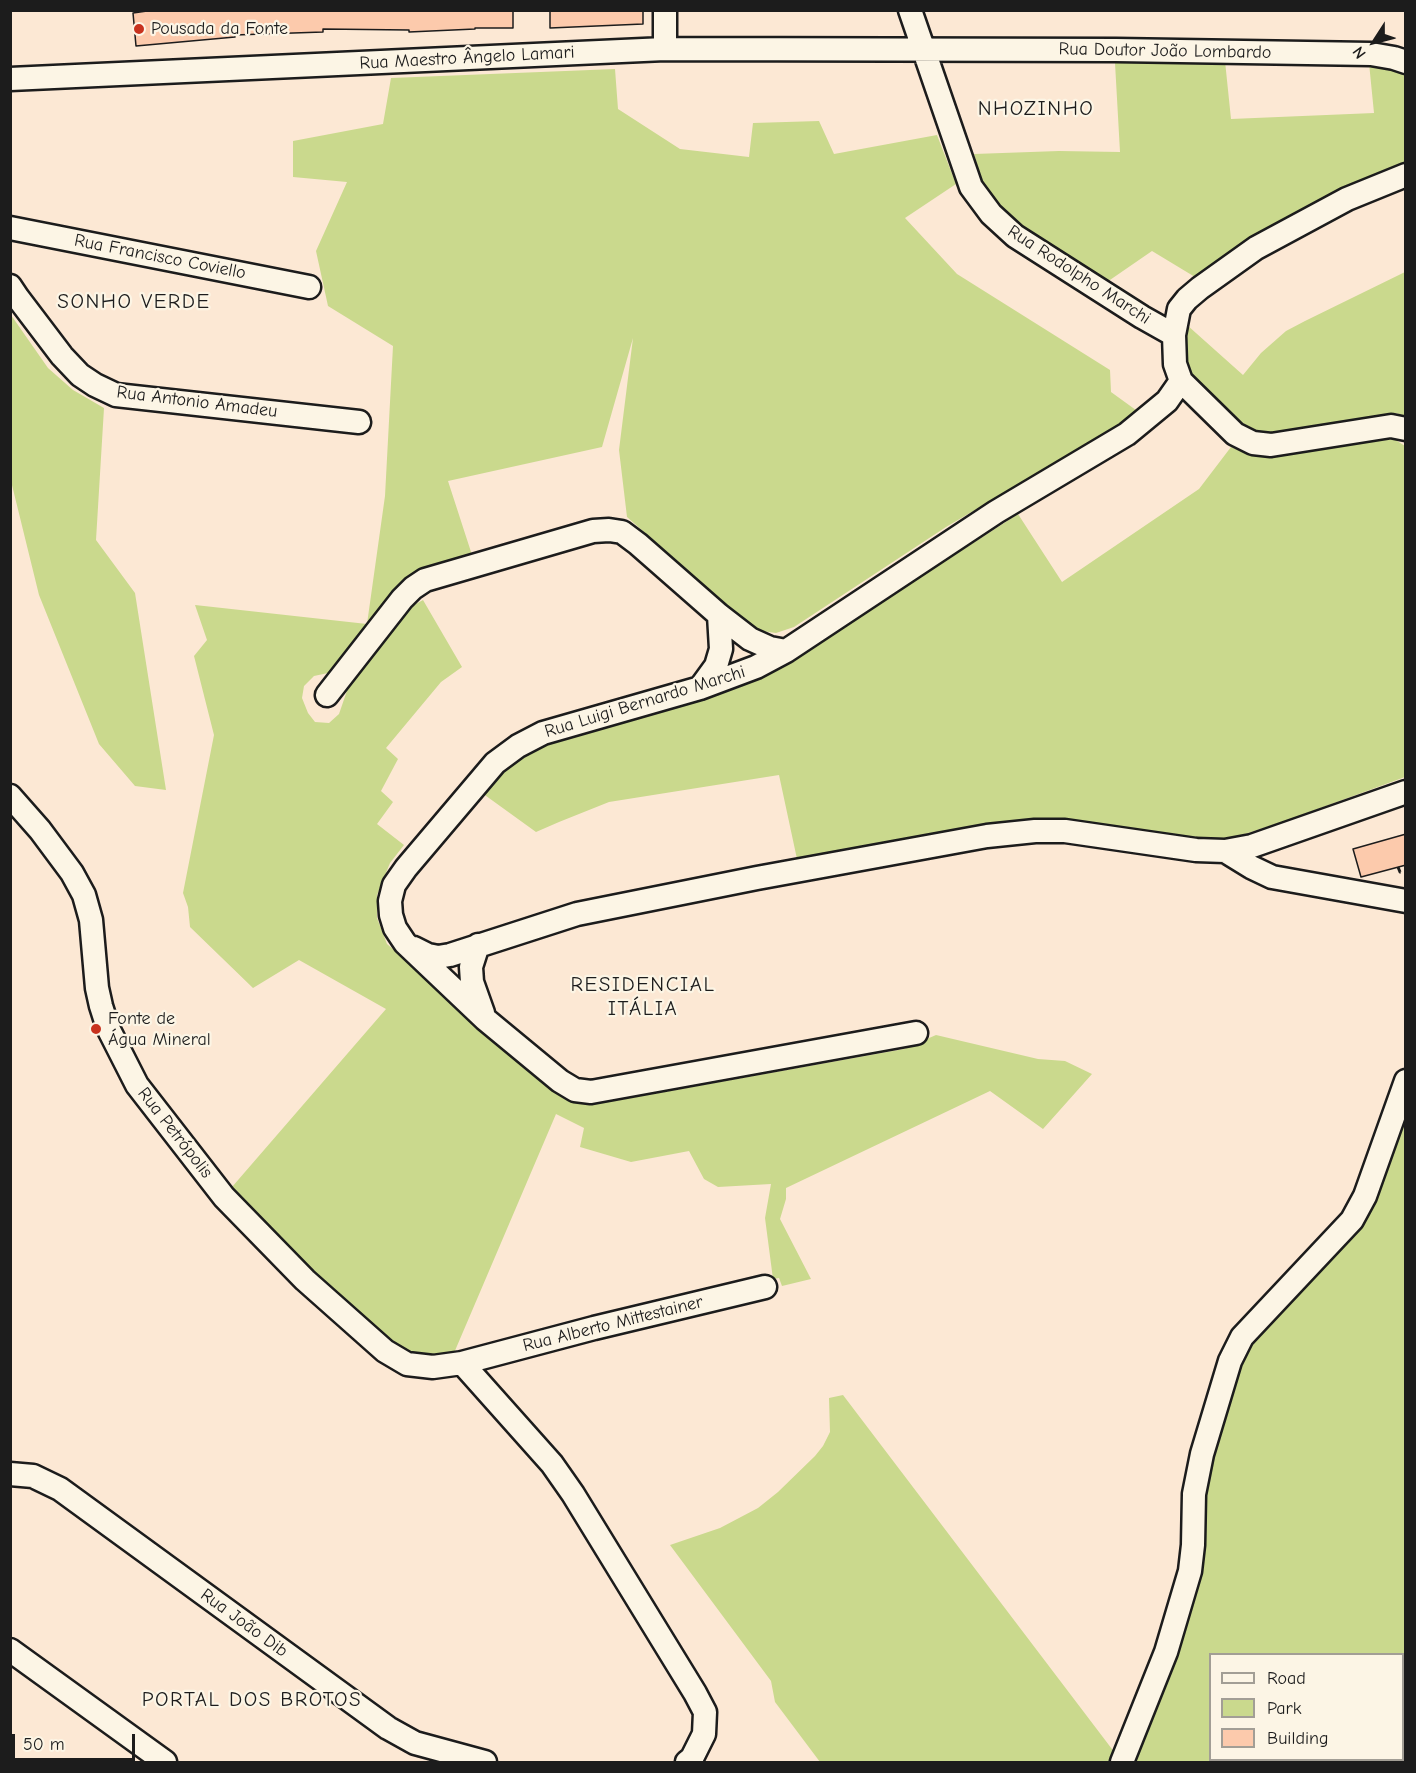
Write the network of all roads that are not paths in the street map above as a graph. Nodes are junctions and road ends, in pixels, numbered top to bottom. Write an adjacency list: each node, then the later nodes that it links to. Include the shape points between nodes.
1 (665, 10): 3 (street)
2 (910, 10): 4 (street, Rua Rodolpho Marchi)
3 (665, 49): 4 (street, Rua Maestro Ângelo Lamari); 6 (street, Rua Maestro Ângelo Lamari)
4 (923, 50): 5 (street, Rua Doutor João Lombardo, via 1371,54); 11 (street, Rua Rodolpho Marchi, via 971,187 991,214 1015,236)
5 (1406, 62)
6 (10, 79)
7 (1406, 175): 11 (street, via 1347,200 1256,248 1187,299 1179,309)
8 (10, 228): 10 (street, Rua Francisco Coviello)
9 (10, 286): 13 (street, Rua Antonio Amadeu, via 80,375 116,395)
10 (309, 287)
11 (1174, 335): 12 (street)
12 (1180, 381): 14 (street, via 1235,434 1253,443 1271,445 1391,426); 16 (street, Rua Luigi Bernardo Marchi, via 1167,401 1127,434 996,512)
13 (358, 422)
14 (1406, 429)
15 (719, 615): 16 (street, via 750,639); 17 (street, via 721,649 716,666); 18 (street, via 622,532 593,531 425,580 408,593)
16 (786, 651): 17 (street, Rua Luigi Bernardo Marchi)
17 (700, 688): 23 (street, Rua Luigi Bernardo Marchi, via 543,733 495,763 394,885 391,915)
18 (327, 695)
19 (1406, 792): 21 (street, via 1252,846)
20 (10, 796): 29 (street, Rua Petrópolis, via 60,855 84,895 91,920 100,1006 137,1085 224,1197 305,1280 385,1351 407,1364 433,1367)
21 (1225, 851): 22 (street, via 1272,877); 24 (street, via 1065,831 987,836 577,914)
22 (1406, 901)
23 (405, 943): 24 (street, via 438,957); 25 (street, Rua Luigi Bernardo Marchi)
24 (478, 945): 25 (street, via 471,967 472,982)
25 (485, 1019): 26 (street, Rua Luigi Bernardo Marchi, via 560,1081 575,1090 591,1092)
26 (916, 1033)
27 (1406, 1081): 35 (street, via 1365,1196 1352,1220 1242,1336 1230,1361 1194,1494 1190,1571 1166,1652)
28 (765, 1287): 29 (street, Rua Alberto Mittestainer)
29 (462, 1363): 34 (street, via 573,1494 695,1693 705,1712 704,1734)
30 (10, 1474): 33 (street, Rua João Dib, via 33,1476 60,1489 388,1728 415,1743)
31 (10, 1650): 32 (street)
32 (165, 1762)
33 (484, 1762)
34 (687, 1762)
35 (1122, 1762)

